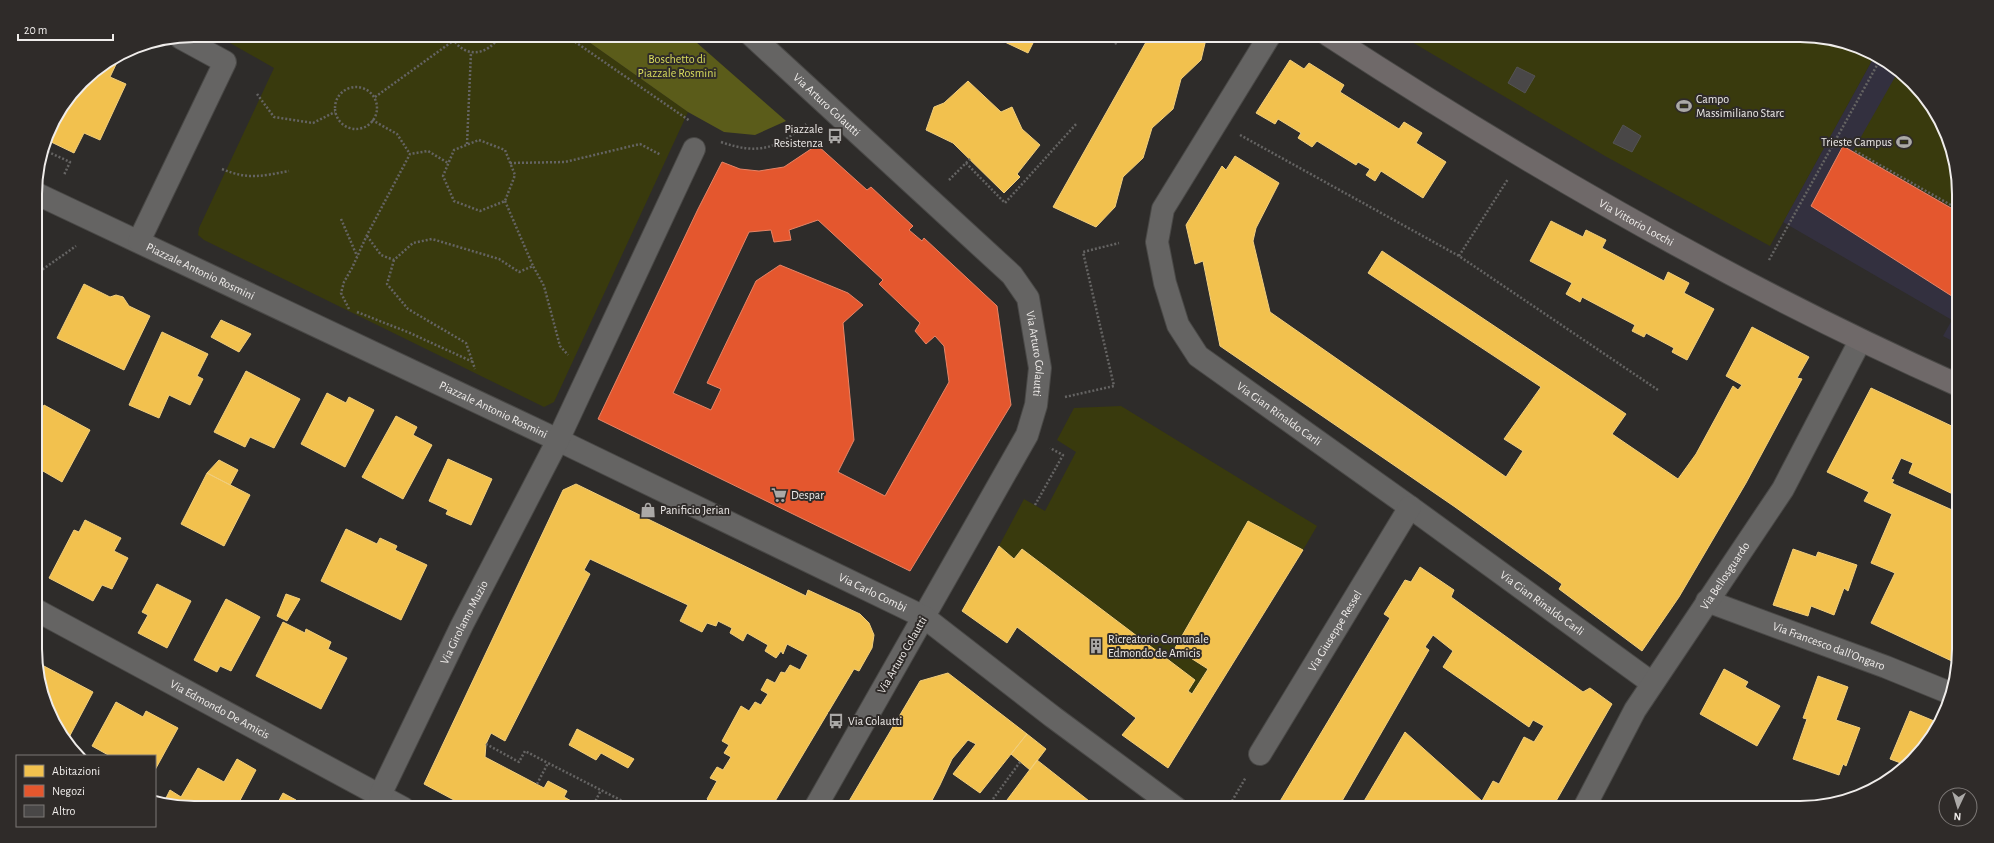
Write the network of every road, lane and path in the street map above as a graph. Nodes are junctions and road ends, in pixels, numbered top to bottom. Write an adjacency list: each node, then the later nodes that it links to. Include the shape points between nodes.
1 (188, 42): 42 (street, Piazzale Antonio Rosmini, via 225,62)
2 (452, 42): 14 (path)
3 (454, 42): 11 (path)
4 (496, 42): 11 (path, via 488,49)
5 (576, 42): 18 (path)
6 (759, 42): 64 (street, Via Arturo Colautti, via 1012,275 1028,298 1040,368 1034,412 1026,435)
7 (1113, 42): 10 (path)
8 (1266, 42): 61 (street, Via Gian Rinaldo Carli, via 1163,208 1157,242 1165,283 1178,325 1198,356)
9 (1339, 42): 51 (main road, Via Vittorio Locchi, via 1521,157 1747,283)
10 (1117, 44)
11 (471, 52): 22 (path)
12 (1878, 63): 48 (path)
13 (257, 94): 15 (path, via 274,117 313,123)
14 (375, 97): 15 (path, via 362,86 345,88 334,102); 16 (path, via 377,114)
15 (336, 112): 16 (path, via 336,118 350,129 366,127)
16 (372, 120): 26 (path, via 397,134)
17 (810, 120): 21 (path, via 788,139 764,148 740,149)
18 (690, 121)
19 (1077, 123): 31 (path, via 1005,203)
20 (1236, 133): 46 (path)
21 (721, 142)
22 (467, 144): 29 (path, via 454,150); 30 (path, via 479,140 505,150)
23 (694, 149): 58 (street, Piazzale Antonio Rosmini)
24 (1855, 150): 39 (path)
25 (48, 152): 35 (path, via 70,162)
26 (410, 154): 29 (path, via 428,151); 41 (path)
27 (665, 157): 30 (path, via 640,144 565,162)
28 (970, 159): 31 (path)
29 (448, 163): 38 (path, via 443,176 454,201 480,212)
30 (510, 163): 38 (path, via 516,175)
31 (966, 164): 36 (path)
32 (222, 169): 33 (path, via 238,176 262,176)
33 (289, 171)
34 (1509, 177): 46 (path)
35 (61, 181)
36 (947, 182)
37 (42, 195): 42 (street, Piazzale Antonio Rosmini)
38 (505, 200): 49 (path)
39 (1952, 206)
40 (341, 219): 45 (path)
41 (367, 235): 45 (path); 47 (path, via 381,255)
42 (139, 241): 58 (street, Piazzale Antonio Rosmini)
43 (1119, 243): 57 (path, via 1084,252 1114,386)
44 (76, 246): 50 (path)
45 (358, 256): 53 (path, via 341,293 348,309 410,332)
46 (1459, 256): 56 (path)
47 (394, 260): 49 (path, via 413,243 432,239 499,259 520,272); 53 (path, via 387,284 408,309 466,343)
48 (1769, 260)
49 (533, 266): 52 (path, via 544,286 560,346)
50 (42, 270)
51 (1860, 341): 55 (main road, Via Vittorio Locchi); 62 (street, Via Bellosguardo, via 1783,489)
52 (572, 360)
53 (473, 362): 54 (path)
54 (475, 372)
55 (1952, 382)
56 (1658, 390)
57 (1065, 397)
58 (558, 440): 64 (street, Via Carlo Combi); 75 (street, Via Girolamo Muzio, via 462,625)
59 (1063, 455): 60 (path)
60 (1035, 505)
61 (1410, 507): 65 (street, Via Gian Rinaldo Carli); 70 (street, Via Giuseppe Ressel)
62 (1707, 601): 65 (street, Via Bellosguardo); 66 (street, Via Francesco dall'Ongaro)
63 (42, 613): 74 (street, Via Edmondo De Amicis)
64 (924, 617): 78 (street, Via Arturo Colautti); 79 (street, Via Carlo Combi)
65 (1652, 683): 81 (street, Via Bellosguardo)
66 (1946, 691)
67 (486, 744): 69 (path, via 519,762 525,751)
68 (1020, 762): 73 (path)
69 (548, 763): 71 (path); 72 (path)
70 (1255, 763): 80 (path)
71 (537, 784)
72 (601, 790): 76 (path); 77 (path)
73 (993, 799)
74 (379, 801)
75 (381, 801)
76 (596, 801)
77 (622, 801)
78 (819, 801)
79 (1167, 801)
80 (1232, 801)
81 (1588, 801)

